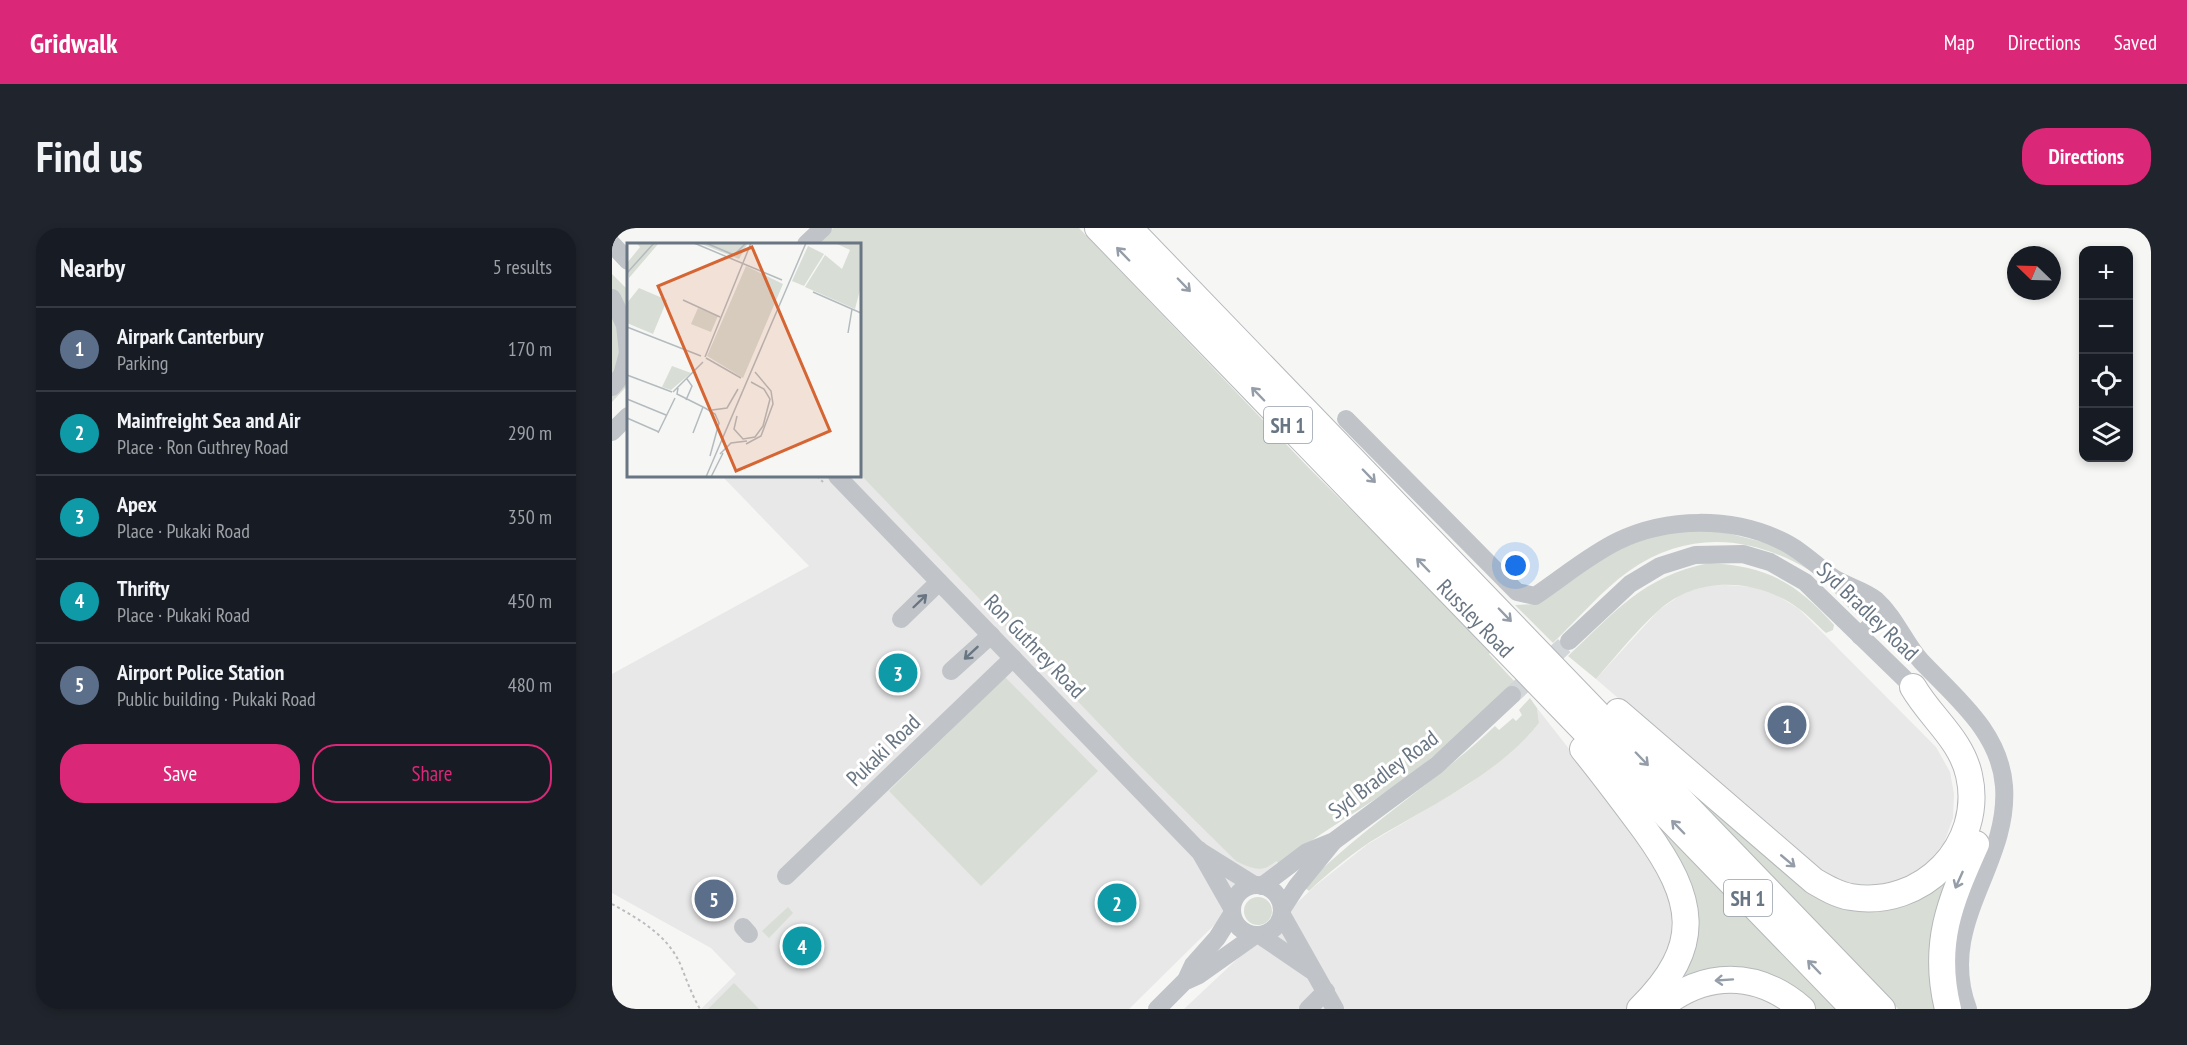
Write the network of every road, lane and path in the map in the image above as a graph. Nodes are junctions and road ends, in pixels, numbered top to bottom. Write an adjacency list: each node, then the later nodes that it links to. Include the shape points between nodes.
1 (823, 228): 4 (street)
2 (1098, 228): 18 (highway, Russley Road / SH 1, one-way to 2)
3 (1129, 228): 21 (highway, Russley Road / SH 1, one-way to 21)
4 (807, 243)
5 (612, 244): 6 (street)
6 (627, 260)
7 (612, 298): 8 (street, via 625,325)
8 (627, 344)
9 (627, 357): 10 (street, via 622,375)
10 (612, 387)
11 (627, 417): 13 (street)
12 (1346, 419): 16 (street, via 1517,592 1526,596 1535,596 1618,541 1664,526 1712,523 1742,527 1780,540 1850,588 1874,598)
13 (612, 432)
14 (838, 477): 15 (street, Ron Guthrey Road)
15 (939, 582): 17 (street, one-way to 15); 19 (street, Ron Guthrey Road)
16 (1886, 611): 20 (street); 48 (street, via 1915,654 1983,727 2001,767 2001,827 1964,929 1961,979)
17 (901, 620)
18 (1478, 622): 42 (highway, via 1615,789 1661,852 1681,890 1686,927 1683,945 1665,983); 45 (highway, Russley Road / SH 1, one-way to 18)
19 (991, 634): 23 (street, Ron Guthrey Road); 24 (street, one-way to 24)
20 (1860, 636): 22 (street, Syd Bradley Road, via 1816,590 1794,574 1757,558 1711,553 1679,559 1644,574); 25 (street, Syd Bradley Road)
21 (1530, 640): 25 (highway, one-way to 25, via 1579,678 1792,865 1814,881 1851,897 1899,896 1917,888 1947,864 1969,820 1971,791 1965,761 1952,736 1924,706); 46 (highway, Russley Road / SH 1, one-way to 46)
22 (1569, 641)
23 (1013, 658): 28 (street, Ron Guthrey Road); 29 (street, Pukaki Road, via 832,841)
24 (951, 671)
25 (1913, 687): 47 (highway, one-way to 47, via 1932,698 1966,735 1978,757 1985,784 1982,827 1944,923 1941,966)
26 (1512, 695): 27 (street, Syd Bradley Road, via 1437,765)
27 (1334, 841): 30 (street, Syd Bradley Road, via 1307,852); 33 (street, Syd Bradley Road)
28 (1198, 850): 30 (street, Ron Guthrey Road); 32 (street, Ron Guthrey Road)
29 (786, 876)
30 (1258, 885): 32 (street, via 1242,890); 33 (street, via 1276,893)
31 (612, 904): 38 (path, via 644,921 669,946)
32 (1232, 911): 34 (street, via 1236,926); 36 (street)
33 (1282, 912): 34 (street, via 1275,929); 35 (street)
34 (1257, 936): 35 (street); 36 (street)
35 (1311, 970): 37 (street)
36 (1186, 980): 39 (street)
37 (1326, 991): 40 (street); 41 (street)
38 (700, 1009)
39 (1156, 1009)
40 (1308, 1009)
41 (1335, 1009)
42 (1640, 1009)
43 (1658, 1009): 44 (highway, one-way to 43, via 1763,985 1728,979 1688,988)
44 (1802, 1009)
45 (1854, 1009)
46 (1882, 1009)
47 (1947, 1009)
48 (1968, 1009)

